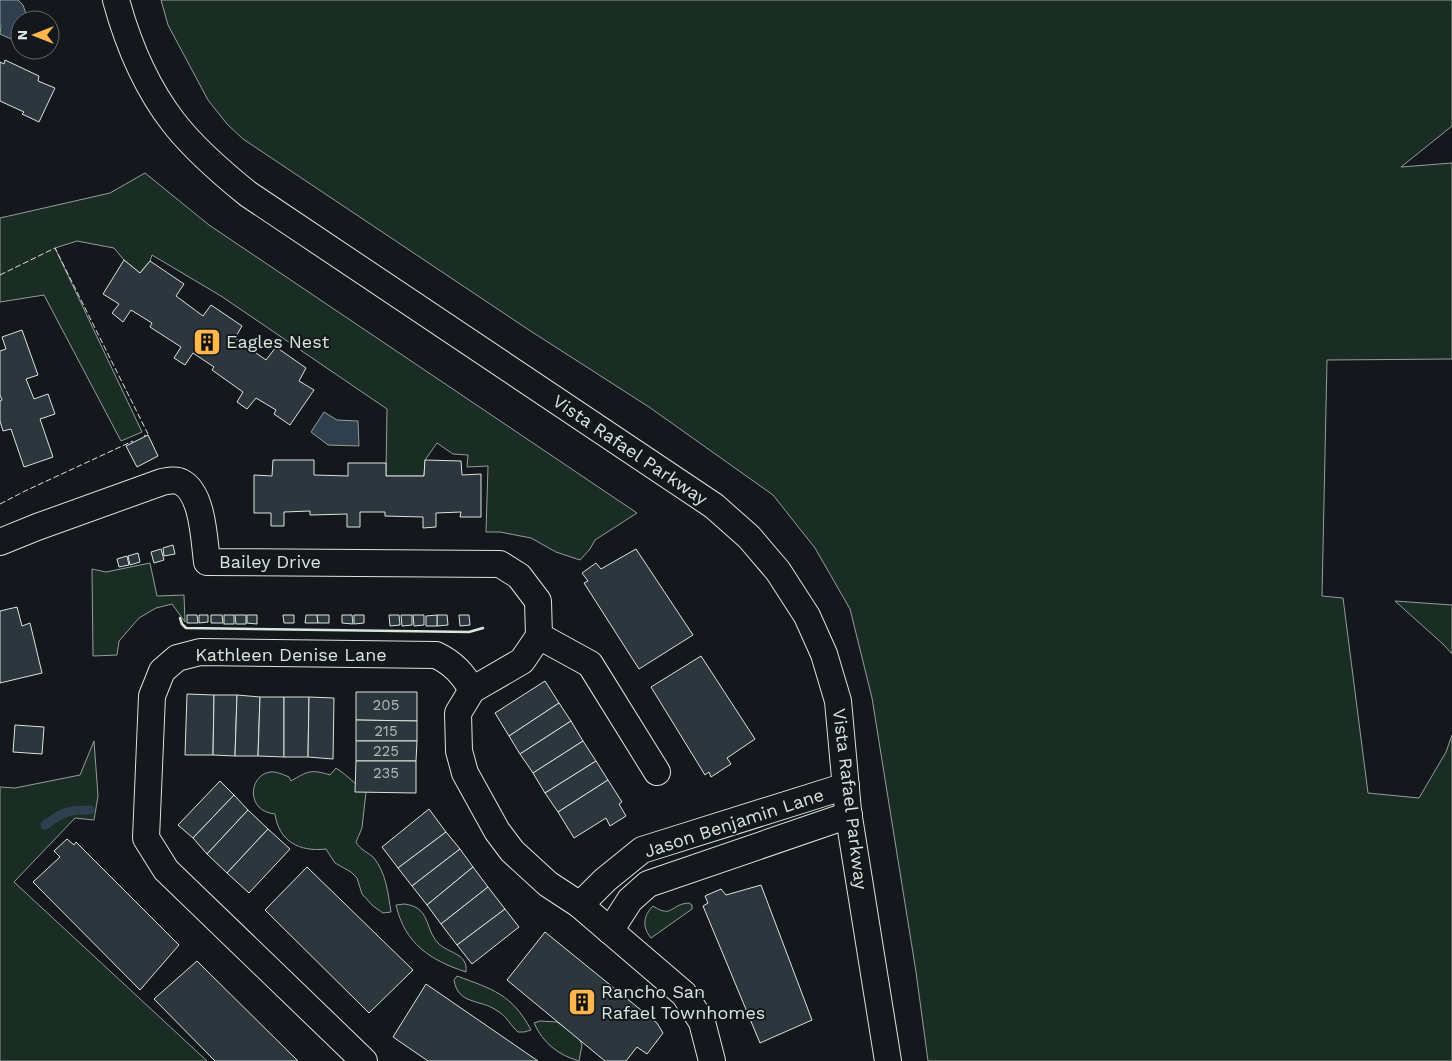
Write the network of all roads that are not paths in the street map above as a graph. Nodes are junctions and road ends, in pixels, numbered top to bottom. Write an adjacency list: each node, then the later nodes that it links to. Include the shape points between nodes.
1 (116, 0): 6 (street, Vista Rafael Parkway, via 126,36 147,81 174,123 216,167 248,194 714,506 749,537 778,571 807,616 824,654 838,701)
2 (0, 542): 3 (street, Bailey Drive, via 162,482 179,480 192,490 202,521 207,562 500,564 519,576 538,601)
3 (539, 636): 4 (street, via 522,660); 5 (street, via 590,664)
4 (472, 690): 8 (street, via 458,713 459,750 465,773 512,851 548,884); 10 (street, Kathleen Denise Lane, via 464,675 448,660 436,655 200,652 177,658 162,671 152,696 146,838 166,870)
5 (657, 772)
6 (846, 786): 7 (street, Vista Rafael Parkway); 8 (street, Jason Benjamin Lane, via 642,850)
7 (849, 815): 9 (street, Jason Benjamin Lane, via 648,884 630,900); 12 (street, Vista Rafael Parkway)
8 (580, 905): 9 (street)
9 (610, 931): 11 (street, via 684,994 702,1022)
10 (364, 1061)
11 (712, 1061)
12 (888, 1061)

